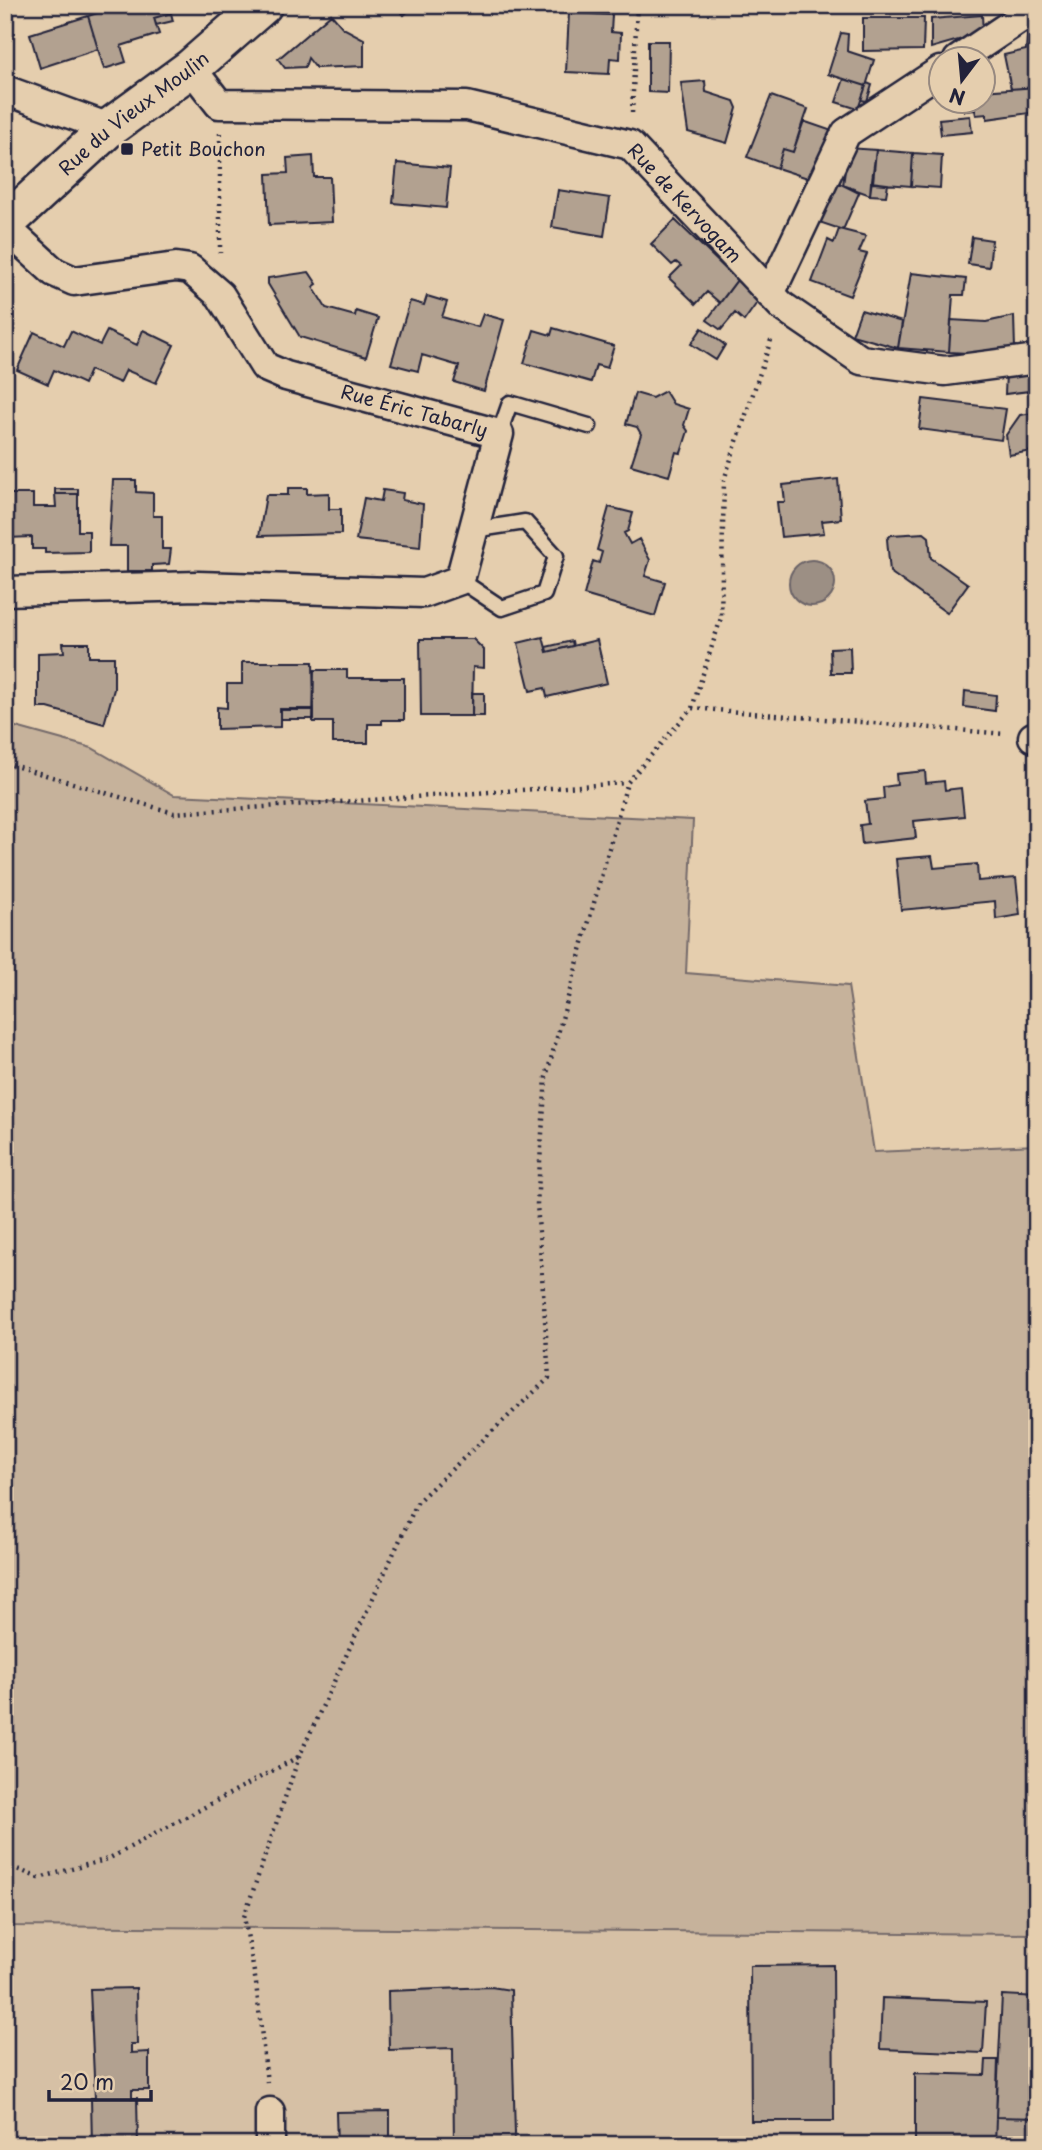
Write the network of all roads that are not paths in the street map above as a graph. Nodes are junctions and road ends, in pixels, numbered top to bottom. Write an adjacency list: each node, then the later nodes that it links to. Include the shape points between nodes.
1 (262, 5): 4 (street, Rue du Vieux Moulin)
2 (1021, 5): 3 (street, via 1019,19)
3 (979, 46)
4 (191, 68): 7 (street, Rue du Vieux Moulin); 9 (street, Rue de Kervogam, via 219,104 467,106 631,145)
5 (926, 80): 9 (street, via 846,134)
6 (5, 90): 7 (street)
7 (109, 128): 8 (street, Rue du Vieux Moulin)
8 (5, 225): 12 (street, Rue Éric Tabarly, via 54,272 74,281 190,269 220,295 265,367)
9 (776, 300): 10 (street, Rue de Kervogam, via 861,360 945,371)
10 (1037, 359)
11 (589, 426): 12 (lane, via 510,403)
12 (499, 434): 13 (street, Rue Éric Tabarly)
13 (473, 530): 14 (street, Rue Éric Tabarly); 14 (lane, via 525,522 556,555 544,594 502,608)
14 (460, 580): 15 (street, via 425,593 198,586)
15 (5, 591)
16 (270, 2112): 17 (street)
17 (270, 2145)

